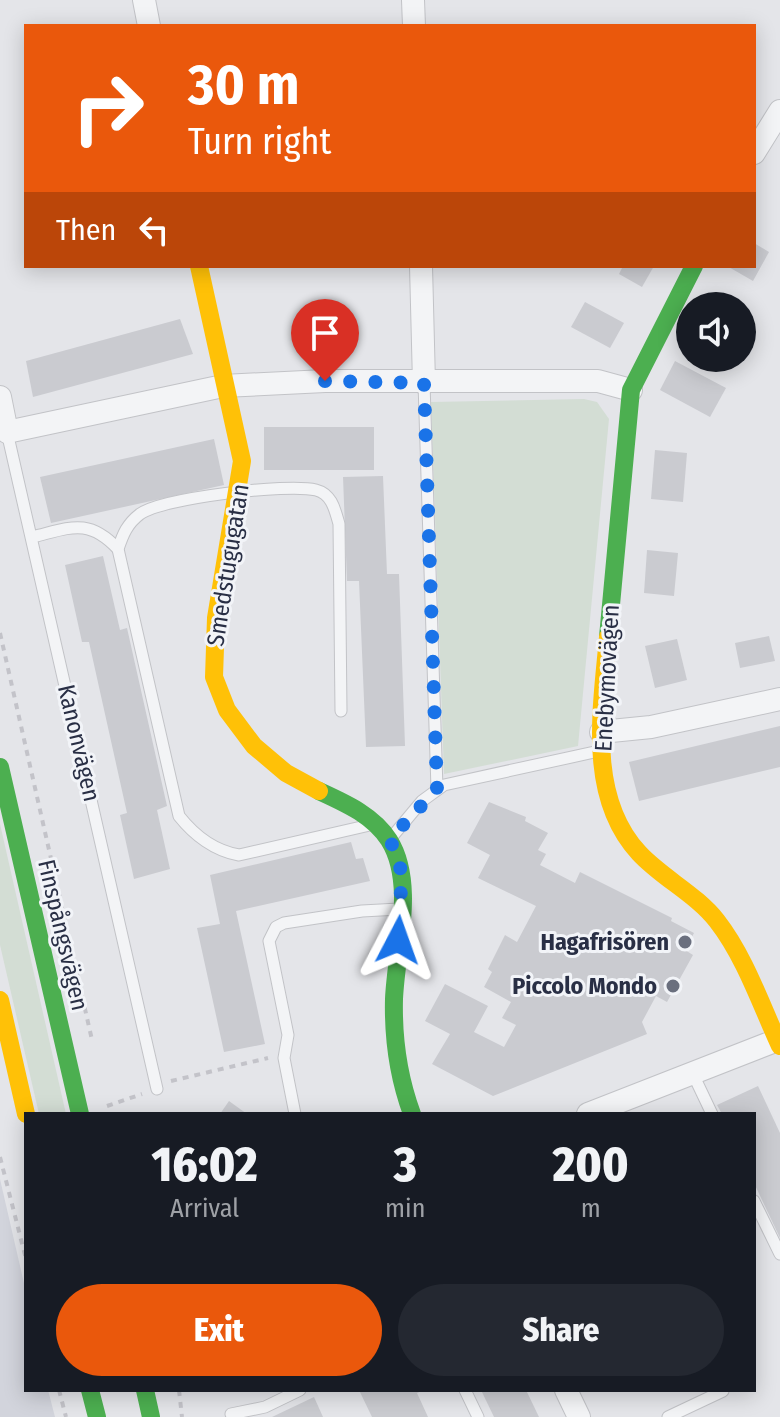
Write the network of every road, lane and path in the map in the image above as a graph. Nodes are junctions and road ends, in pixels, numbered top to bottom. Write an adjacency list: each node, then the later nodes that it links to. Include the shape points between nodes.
1 (144, 0): 3 (street)
2 (413, 0): 4 (street)
3 (149, 24)
4 (414, 24)
5 (780, 111): 6 (street)
6 (756, 150)
7 (199, 268): 11 (street, Smedstugugatan)
8 (421, 268): 10 (street)
9 (693, 268): 12 (street, Enebymovägen)
10 (424, 383): 11 (street); 12 (street, via 598,381); 23 (lane)
11 (223, 386): 14 (street); 15 (street, Smedstugugatan, via 242,461)
12 (631, 390): 21 (street, Enebymovägen)
13 (0, 397): 14 (street, Kanonvägen)
14 (7, 432): 16 (lane, Kanonvägen)
15 (241, 489): 17 (lane, via 143,511 124,530); 20 (lane, via 317,490 331,500 339,524); 24 (street, Smedstugugatan, via 216,622 213,674 224,707 269,761)
16 (32, 537): 17 (lane, via 81,526 102,533); 32 (lane, Kanonvägen)
17 (118, 549): 24 (lane, via 179,816 191,831 239,855)
18 (0, 633): 29 (path)
19 (780, 699): 21 (street)
20 (341, 711)
21 (601, 741): 23 (lane); 28 (street, Enebymovägen, via 602,774 619,826 639,853 715,918)
22 (0, 767): 36 (street, Finspångsvägen)
23 (437, 789): 25 (lane)
24 (378, 823): 25 (street, Smedstugugatan)
25 (390, 839): 26 (street, Smedstugugatan, via 402,873)
26 (400, 909): 30 (lane, via 276,927 269,941 288,1035); 39 (street, Smedstugugatan, via 393,1034 399,1082)
27 (0, 1000): 35 (street)
28 (779, 1041): 31 (street)
29 (94, 1047)
30 (285, 1054): 32 (path, via 165,1082); 38 (lane)
31 (691, 1072): 40 (street); 41 (lane)
32 (157, 1089): 34 (path)
33 (103, 1091): 34 (path)
34 (107, 1106): 37 (path)
35 (26, 1112)
36 (80, 1112)
37 (108, 1112)
38 (295, 1112)
39 (411, 1112)
40 (593, 1112)
41 (711, 1112)
42 (0, 1157): 44 (path)
43 (756, 1205): 45 (lane)
44 (24, 1251)
45 (780, 1254)
46 (60, 1392): 55 (path)
47 (91, 1392): 56 (street)
48 (145, 1392): 57 (street)
49 (179, 1392): 58 (path)
50 (296, 1392): 54 (lane, via 265,1407)
51 (466, 1392): 59 (lane)
52 (567, 1392): 60 (street)
53 (721, 1392): 61 (lane)
54 (231, 1414)
55 (66, 1417)
56 (97, 1417)
57 (151, 1417)
58 (182, 1417)
59 (478, 1417)
60 (579, 1417)
61 (668, 1417)

